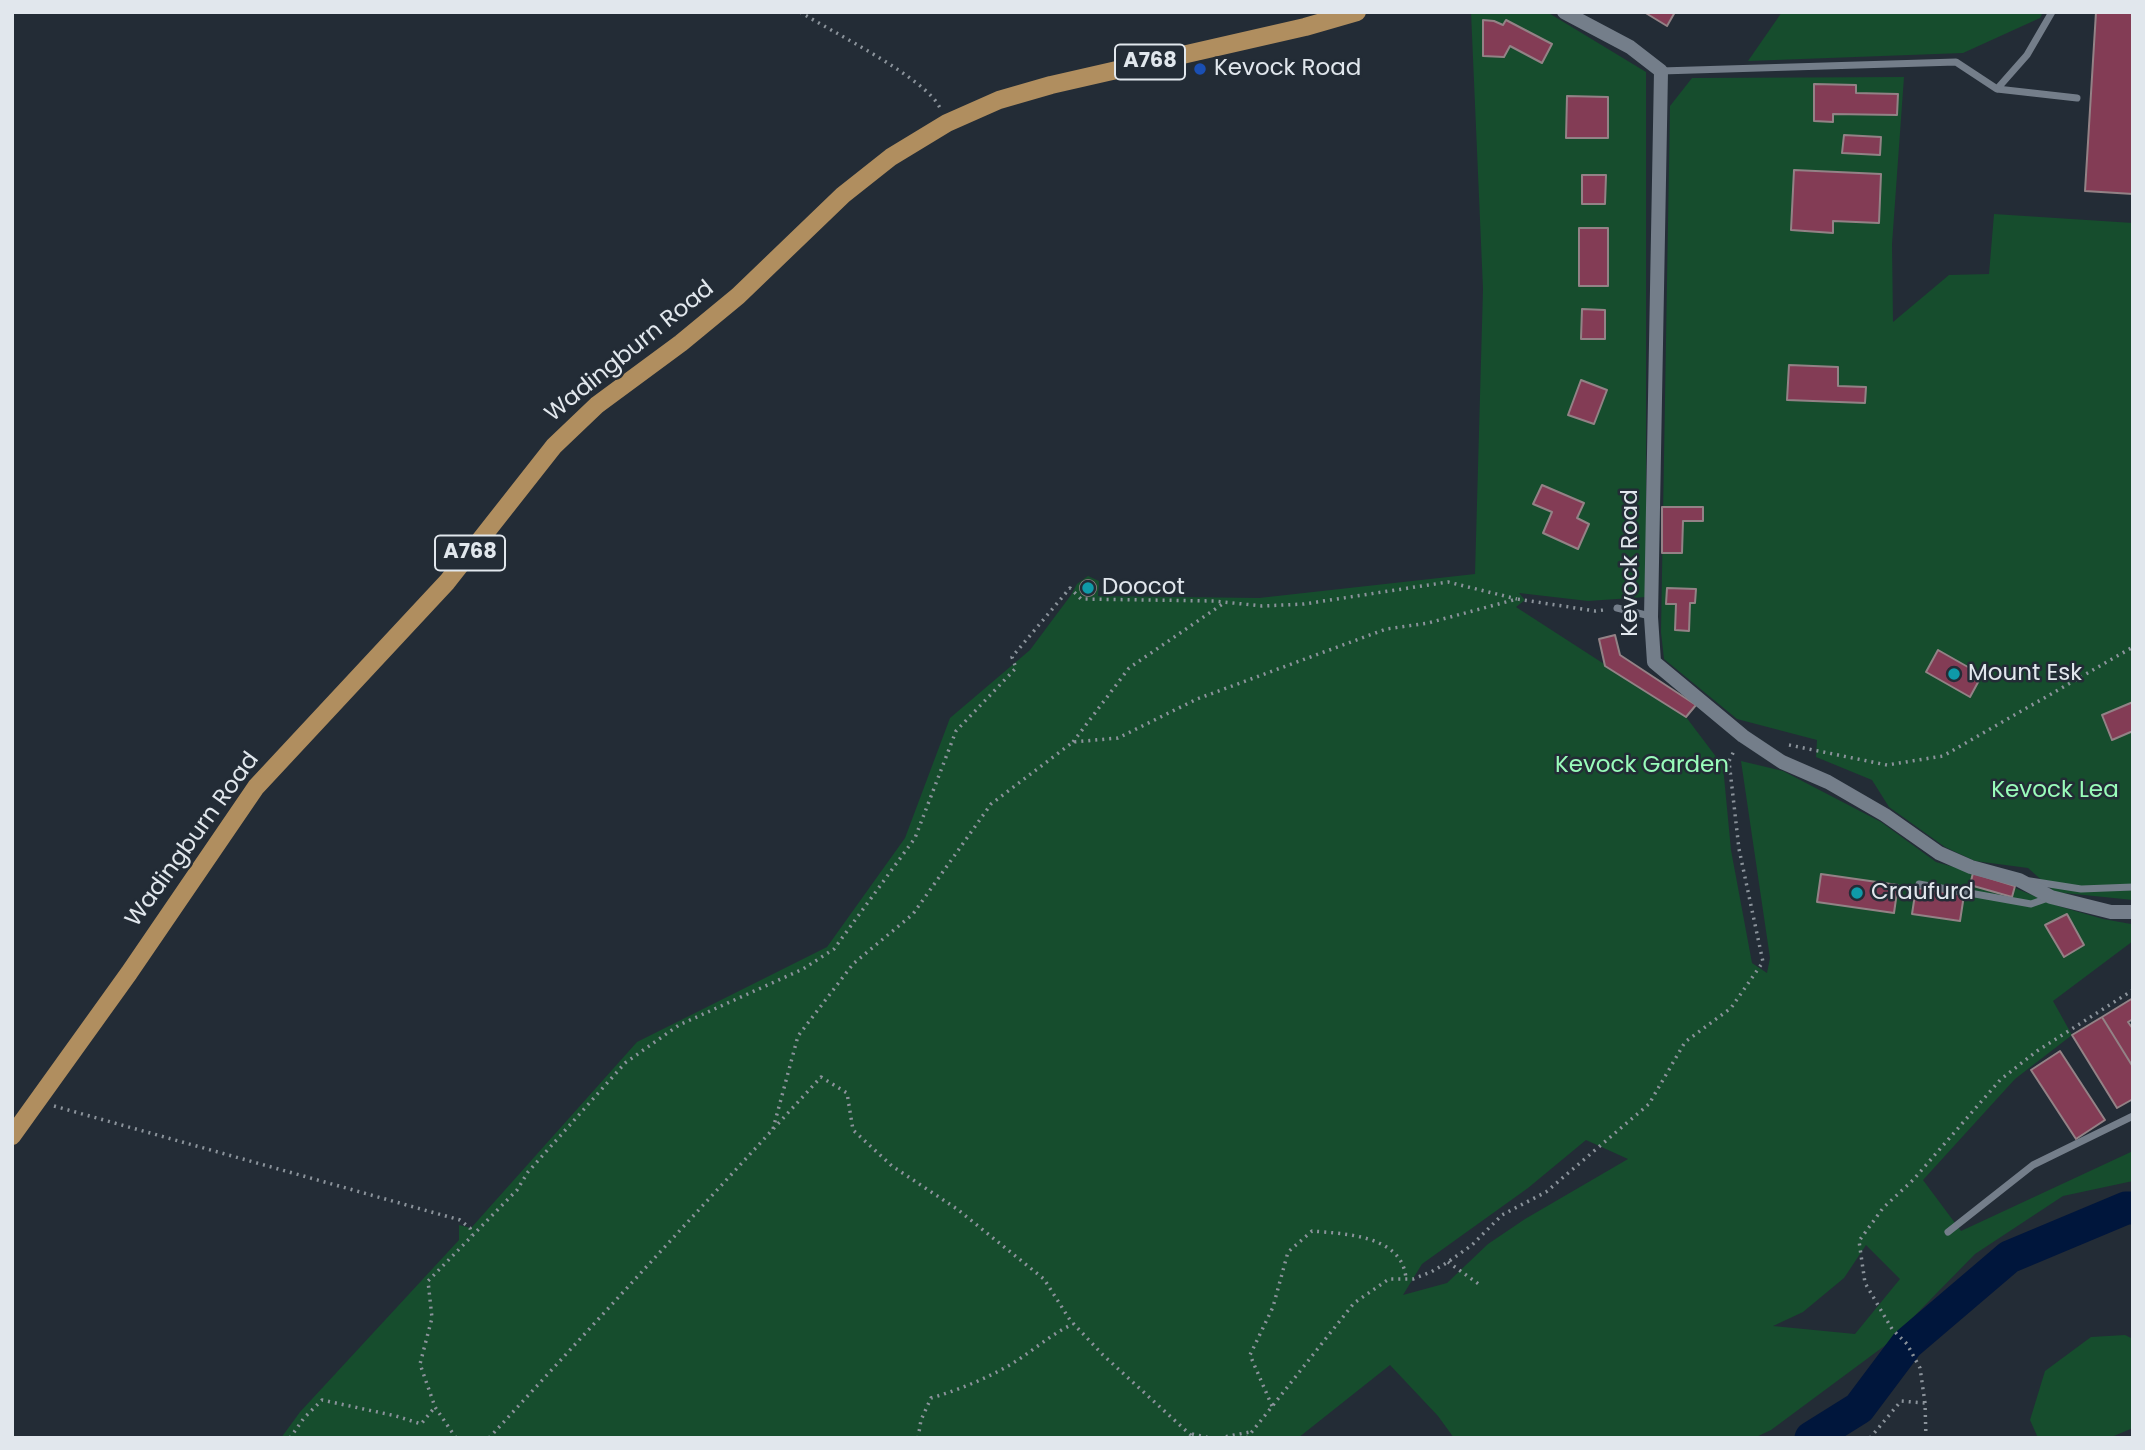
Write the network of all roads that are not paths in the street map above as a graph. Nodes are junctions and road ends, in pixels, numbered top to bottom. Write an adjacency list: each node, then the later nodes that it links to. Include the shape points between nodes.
1 (1357, 12): 15 (main road, Wadingburn Road / A768, via 999,100 947,123 891,157 843,195 738,296 597,405 554,446 447,582 256,787)
2 (1564, 12): 4 (street, via 1630,47)
3 (2052, 12): 5 (lane, via 2027,55)
4 (1661, 71): 5 (lane, via 1956,62); 8 (street, Kevock Road)
5 (1997, 89): 6 (lane)
6 (2077, 98)
7 (1617, 608): 8 (lane)
8 (1651, 617): 9 (street, Kevock Road, via 1654,662 1743,736 1782,762 1885,815 1939,853)
9 (2020, 880): 11 (lane, via 2081,889); 12 (street, Kevock Road)
10 (1919, 884): 12 (lane, via 2031,904)
11 (2133, 887)
12 (2051, 897): 13 (street, Kevock Road, via 2111,912)
13 (2133, 912)
14 (2133, 1116): 16 (lane, via 2033,1165)
15 (12, 1136)
16 (1948, 1232)

